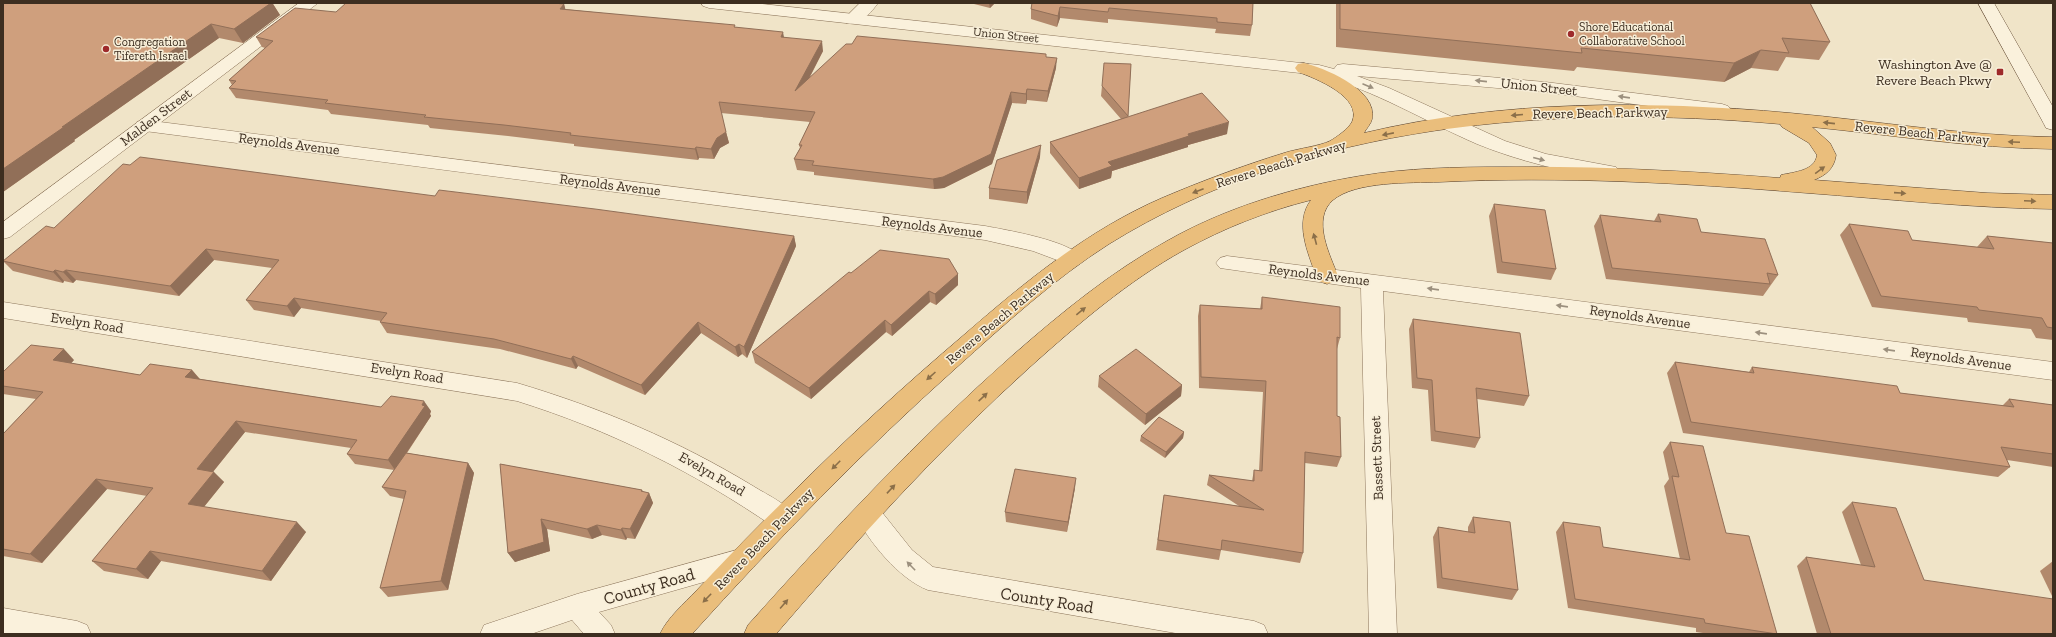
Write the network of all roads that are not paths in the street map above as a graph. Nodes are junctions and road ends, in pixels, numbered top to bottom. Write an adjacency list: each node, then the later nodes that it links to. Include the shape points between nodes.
1 (310, 3): 10 (street, Malden Street)
2 (709, 3): 5 (street, Union Street)
3 (870, 3): 5 (street)
4 (1986, 3): 9 (street)
5 (852, 19): 6 (street, Union Street)
6 (1304, 68): 7 (street, Union Street, one-way to 6, via 1522,85 1395,72); 8 (street, Union Street, one-way to 8, via 1330,72 1355,80); 12 (highway, via 1342,84 1360,104 1362,124 1351,135)
7 (1773, 117): 8 (highway, Revere Beach Parkway, one-way to 8, via 1664,111 1601,111 1512,116); 11 (highway, Revere Beach Parkway, one-way to 7, via 1988,140); 14 (highway, one-way to 7, via 1780,182 1810,176 1822,170 1827,160 1822,145 1811,135)
8 (1450, 124): 12 (highway, Revere Beach Parkway, one-way to 12); 13 (street, Union Street, one-way to 13, via 1530,156 1573,166)
9 (2053, 124)
10 (144, 126): 17 (street, Malden Street); 18 (street, Reynolds Avenue, via 985,233 1032,242)
11 (2053, 143)
12 (1332, 147): 18 (highway, Revere Beach Parkway, one-way to 18, via 1259,168 1191,193 1123,227)
13 (1634, 175): 14 (highway); 15 (highway, via 1452,175 1397,178)
14 (1755, 183): 16 (highway, one-way to 16, via 1988,200)
15 (1344, 185): 20 (highway, one-way to 15, via 1315,239 1313,213 1325,196); 24 (highway, one-way to 15, via 930,448 1014,368 1096,298 1137,269 1178,244 1223,223 1269,205)
16 (2053, 202)
17 (3, 232)
18 (1073, 259): 25 (highway, Revere Beach Parkway, one-way to 25, via 1020,299 939,369 846,454)
19 (1227, 263): 20 (street, Reynolds Avenue)
20 (1327, 276): 21 (street, Reynolds Avenue)
21 (1372, 281): 23 (street, Reynolds Avenue, one-way to 21); 35 (street, Bassett Street)
22 (3, 310): 25 (street, Evelyn Road, via 517,392 588,414 661,446 722,478)
23 (2053, 371)
24 (868, 514): 33 (highway, one-way to 24, via 836,545); 34 (street, County Road, one-way to 24, via 928,578 916,571)
25 (783, 519): 26 (highway, Revere Beach Parkway)
26 (744, 560): 27 (street, County Road); 32 (highway, Revere Beach Parkway, one-way to 32)
27 (577, 606): 30 (street, County Road); 31 (street, County Road)
28 (3, 621): 29 (street)
29 (77, 634)
30 (494, 634)
31 (601, 634)
32 (674, 634)
33 (758, 634)
34 (1254, 634)
35 (1383, 634)

